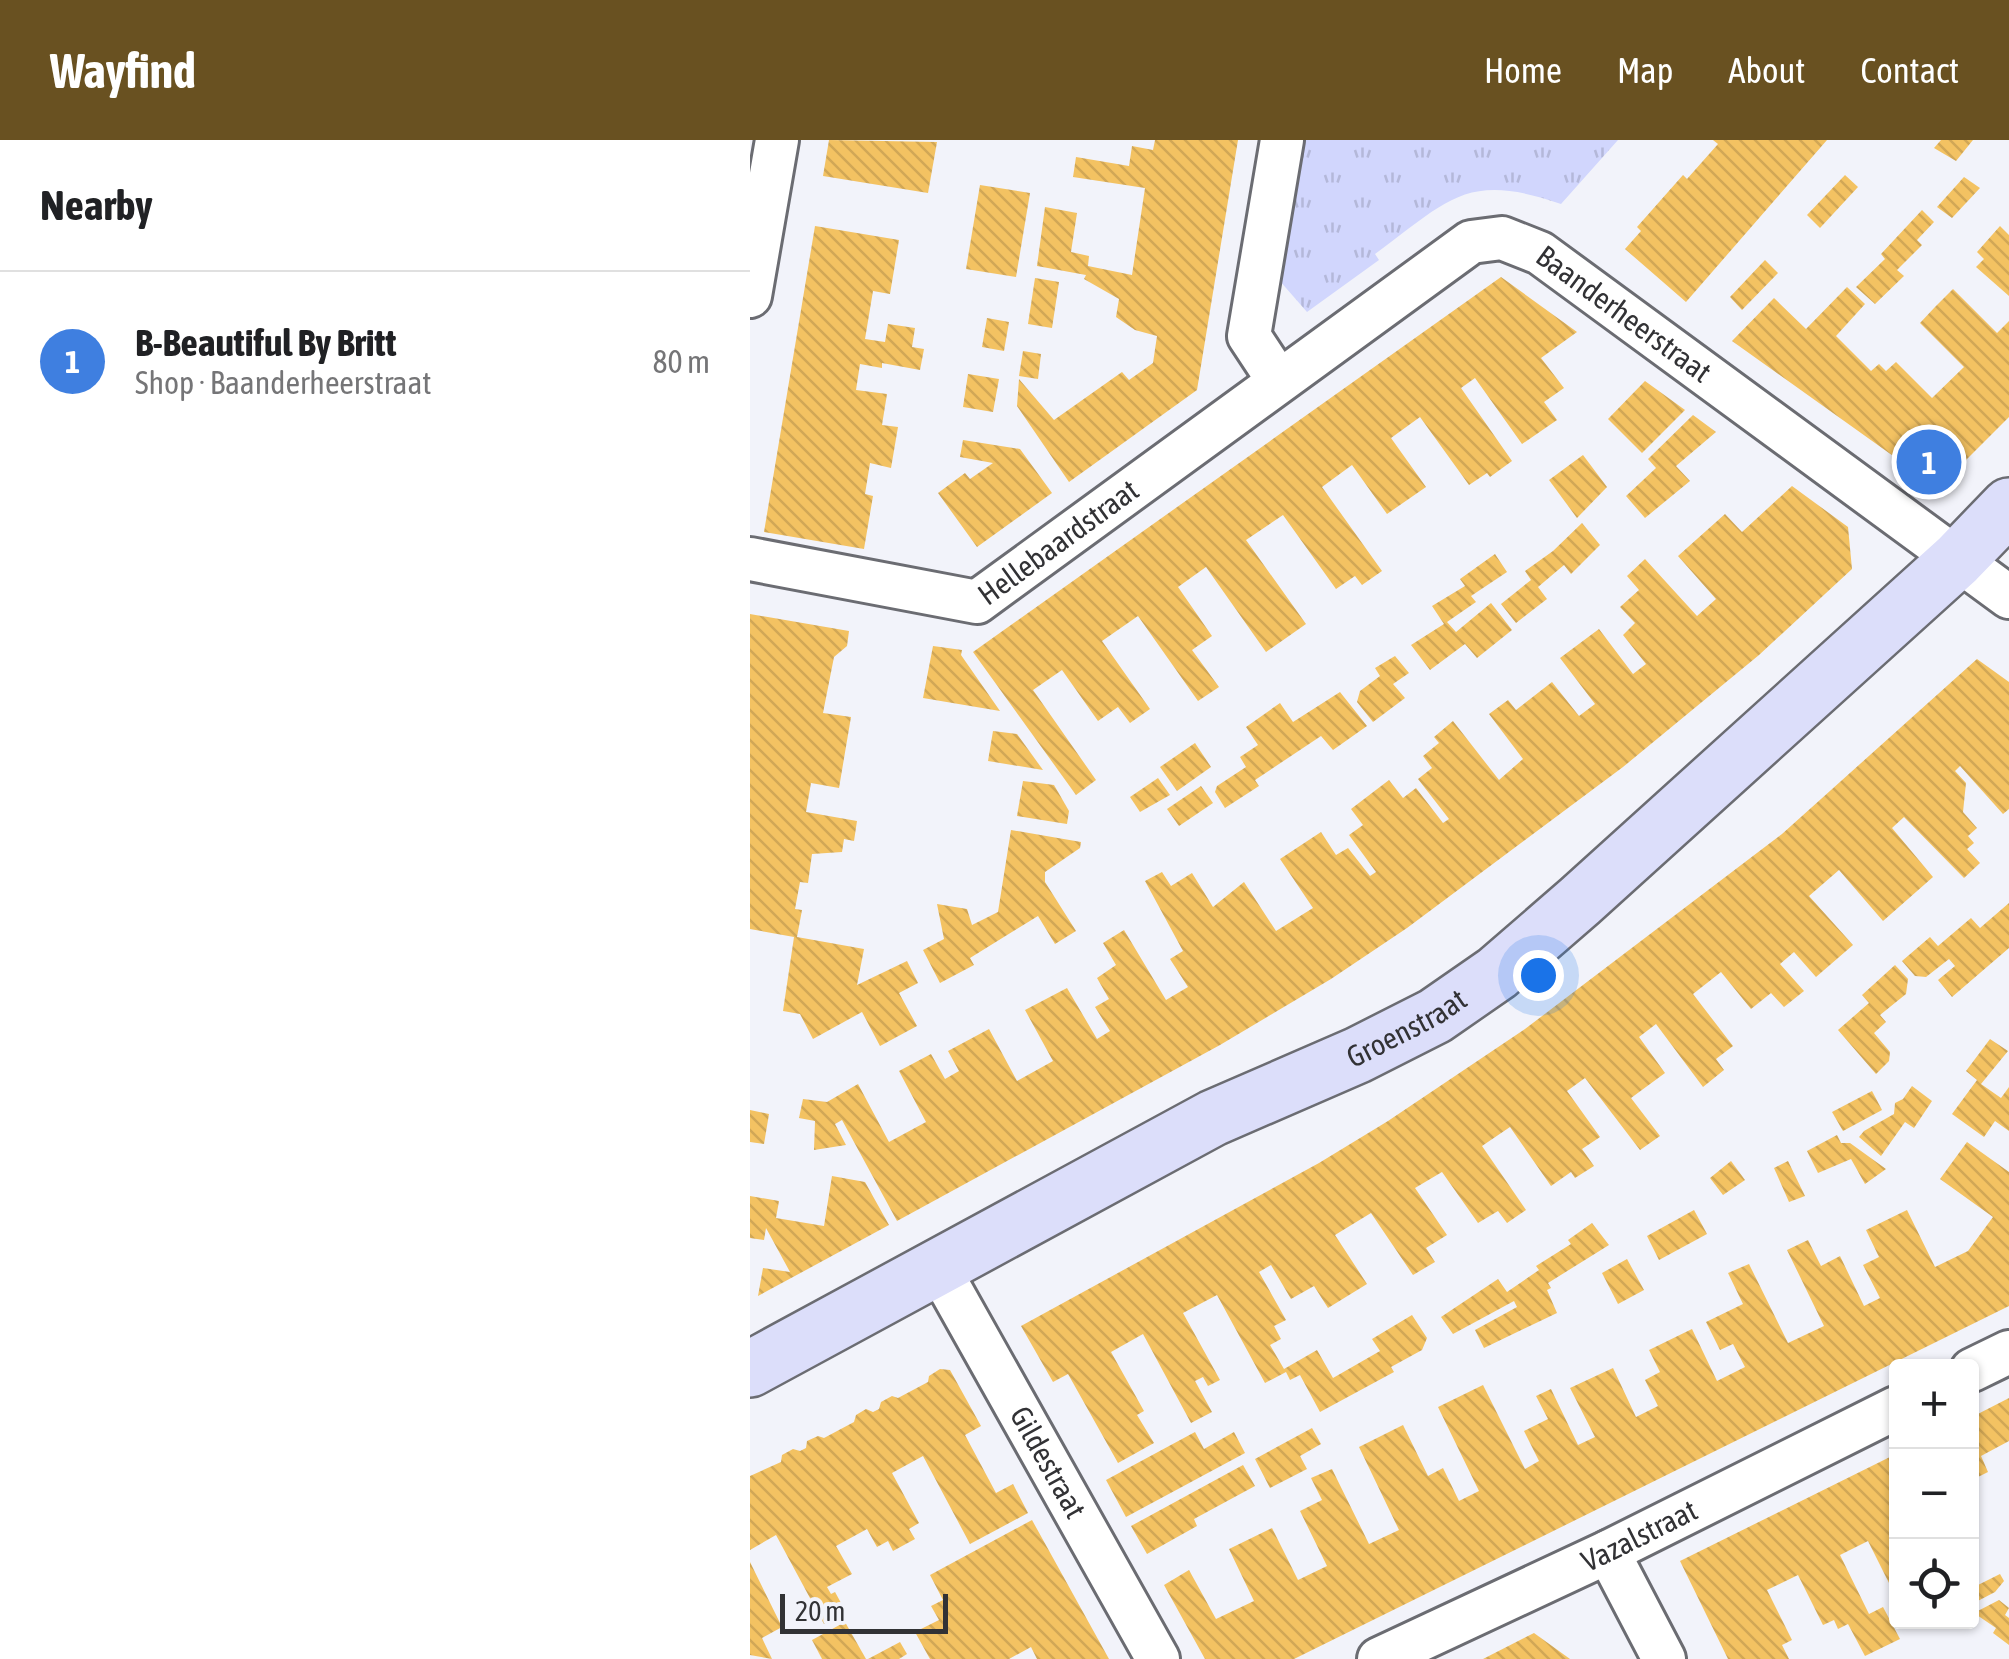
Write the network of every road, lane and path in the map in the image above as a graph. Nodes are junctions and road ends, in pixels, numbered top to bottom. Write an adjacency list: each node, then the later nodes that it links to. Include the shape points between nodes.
1 (777, 140): 3 (street)
2 (1282, 140): 4 (street, via 1250,336)
3 (750, 296)
4 (1278, 380): 6 (street, Hellebaardstraat, via 977,602); 7 (street, Baanderheerstraat, via 1470,242 1502,238 1540,252)
5 (2009, 506): 7 (street, Groenstraat)
6 (750, 559)
7 (1957, 560): 8 (street, Baanderheerstraat); 9 (street, Groenstraat, via 1497,973 1435,1016 1212,1118)
8 (2009, 597)
9 (939, 1269): 12 (street, Groenstraat); 15 (street, Gildestraat)
10 (2009, 1352): 11 (street)
11 (1979, 1367)
12 (750, 1369)
13 (1889, 1412): 14 (street, Vazalstraat)
14 (1608, 1552): 16 (street, Vazalstraat); 17 (street)
15 (1158, 1659)
16 (1379, 1659)
17 (1664, 1659)

